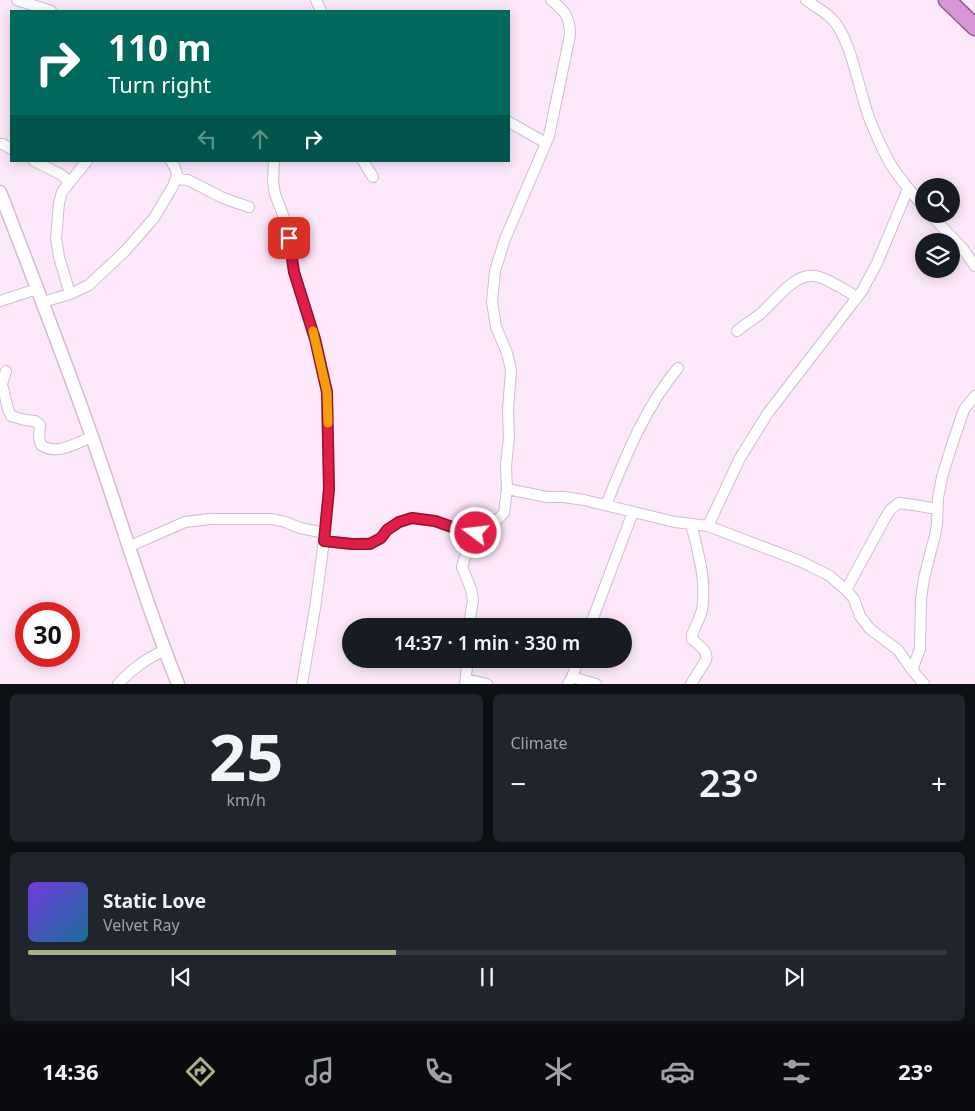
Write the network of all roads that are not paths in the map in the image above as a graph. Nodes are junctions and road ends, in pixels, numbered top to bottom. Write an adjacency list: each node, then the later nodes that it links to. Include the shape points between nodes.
1 (17, 0): 6 (street)
2 (551, 0): 10 (street, via 567,15 570,35)
3 (806, 0): 19 (street, via 832,18 839,28 870,120 892,167)
4 (947, 0): 8 (highway)
5 (957, 0): 7 (highway)
6 (48, 10)
7 (975, 16)
8 (975, 27)
9 (510, 123): 10 (street)
10 (546, 143): 35 (street, via 494,271 492,302 496,327 511,370)
11 (36, 162): 18 (street)
12 (86, 162): 18 (street)
13 (171, 162): 17 (street, via 176,168)
14 (274, 162): 42 (street, via 275,194 285,222 294,272 327,392 329,489)
15 (364, 162): 16 (street)
16 (374, 176)
17 (176, 179): 22 (street, via 188,180); 26 (street, via 154,218 125,252 88,285)
18 (70, 182): 26 (street, via 59,203 56,239)
19 (908, 189): 21 (street); 27 (street, via 877,263)
20 (0, 192): 25 (street)
21 (915, 197)
22 (249, 207)
23 (939, 223): 24 (street)
24 (975, 266)
25 (37, 289): 28 (street); 29 (street)
26 (70, 294): 29 (street)
27 (857, 298): 30 (street, via 817,276 798,278); 40 (street, via 768,413 740,458)
28 (0, 302)
29 (43, 302): 34 (street)
30 (737, 331)
31 (678, 368): 36 (street, via 644,418)
32 (6, 371): 34 (street, via 2,384 11,416 35,420 40,425 41,445 51,449 65,448)
33 (975, 396): 37 (street, via 965,408 956,431 942,477)
34 (92, 437): 43 (street)
35 (507, 489): 36 (street); 41 (street, via 504,513)
36 (606, 505): 38 (street)
37 (937, 509): 44 (street, via 899,503 890,510); 50 (street, via 935,535 924,578 920,648)
38 (633, 512): 39 (street); 46 (street)
39 (691, 524): 40 (street); 59 (street, via 703,580 701,612 692,639 707,656)
40 (708, 526): 44 (street, via 800,561 830,576)
41 (472, 534): 42 (street, via 435,521 412,518 399,522 370,544 352,544); 45 (street, via 462,568 473,600)
42 (325, 537): 43 (street, via 272,519 211,520 185,522); 56 (street)
43 (128, 547): 47 (street)
44 (846, 590): 50 (street, via 870,629 898,650)
45 (470, 618)
46 (593, 618)
47 (165, 650): 54 (street, via 129,672); 55 (street)
48 (467, 668): 52 (street)
49 (575, 668): 51 (street)
50 (912, 670): 53 (street)
51 (570, 680): 58 (street)
52 (465, 681): 57 (street)
53 (922, 683)
54 (118, 684)
55 (178, 684)
56 (302, 684)
57 (487, 684)
58 (596, 684)
59 (691, 684)

